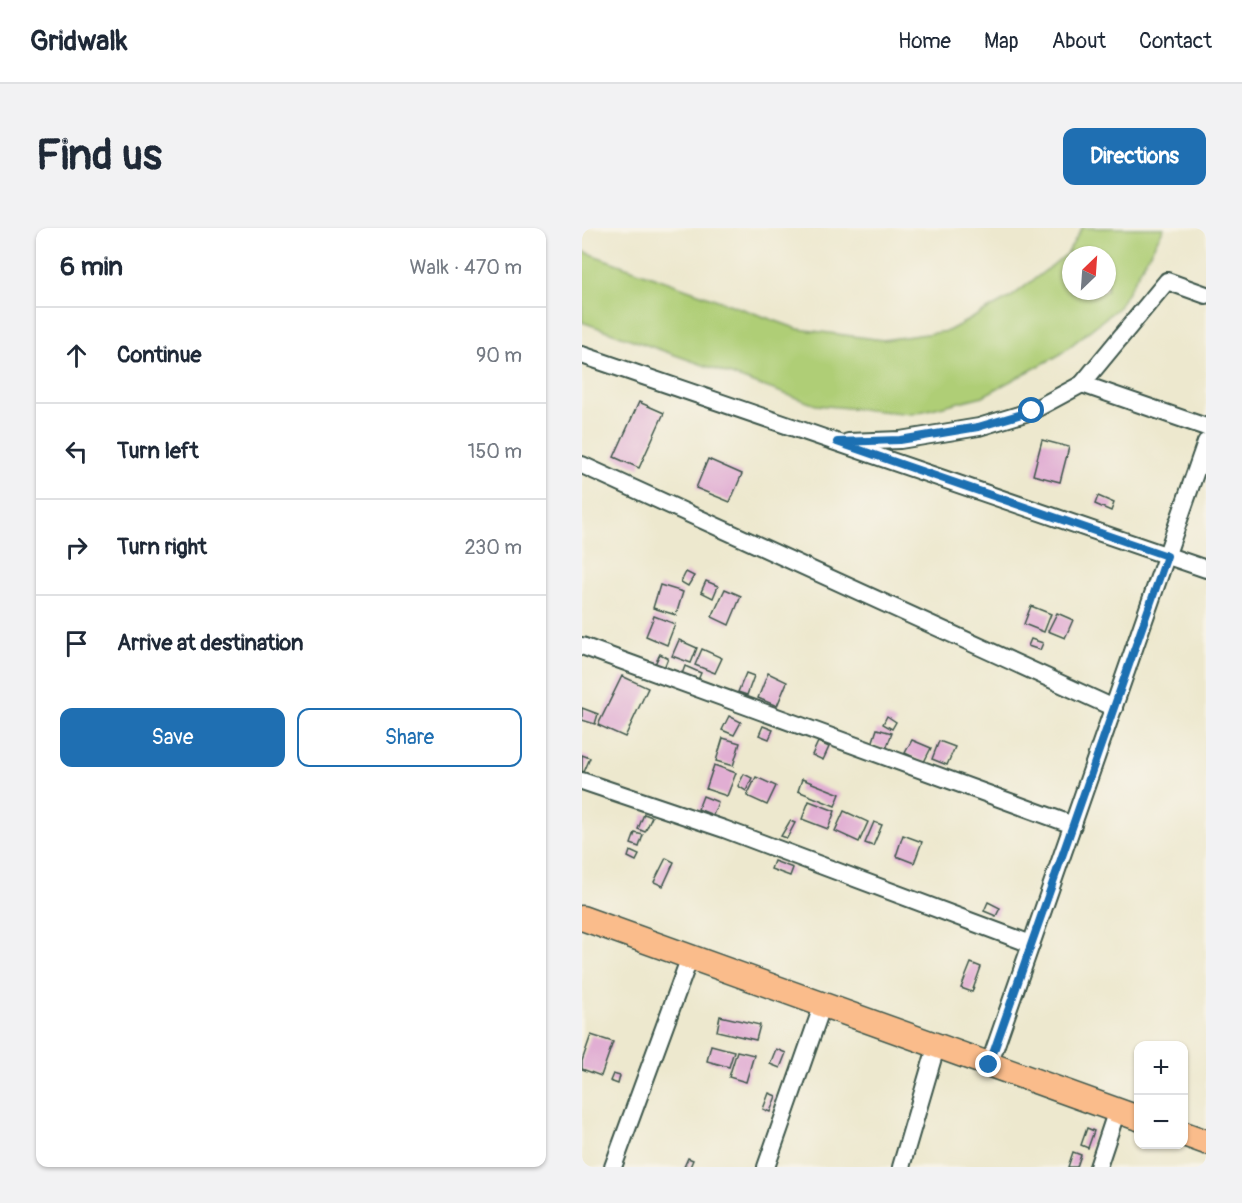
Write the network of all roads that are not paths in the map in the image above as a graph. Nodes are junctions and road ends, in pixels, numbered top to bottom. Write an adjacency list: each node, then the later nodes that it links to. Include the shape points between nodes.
1 (1206, 295): 3 (street, via 1167,281)
2 (582, 355): 5 (street)
3 (1083, 384): 4 (street); 5 (street, via 1032,411 978,427 900,440)
4 (1206, 427)
5 (837, 442): 8 (street)
6 (1206, 442): 8 (street)
7 (582, 465): 11 (street)
8 (1167, 556): 9 (street); 11 (street)
9 (1206, 569)
10 (582, 646): 13 (street)
11 (1113, 708): 13 (street)
12 (582, 782): 15 (street, via 724,829)
13 (1073, 825): 15 (street)
14 (582, 918): 16 (highway)
15 (1031, 944): 19 (street)
16 (690, 957): 17 (highway); 23 (street)
17 (823, 1004): 18 (highway); 24 (street)
18 (937, 1044): 19 (highway); 25 (street)
19 (989, 1065): 20 (highway)
20 (1128, 1114): 26 (street)
21 (1188, 1135): 22 (highway)
22 (1206, 1142)
23 (613, 1167)
24 (766, 1167)
25 (901, 1167)
26 (1098, 1167)

